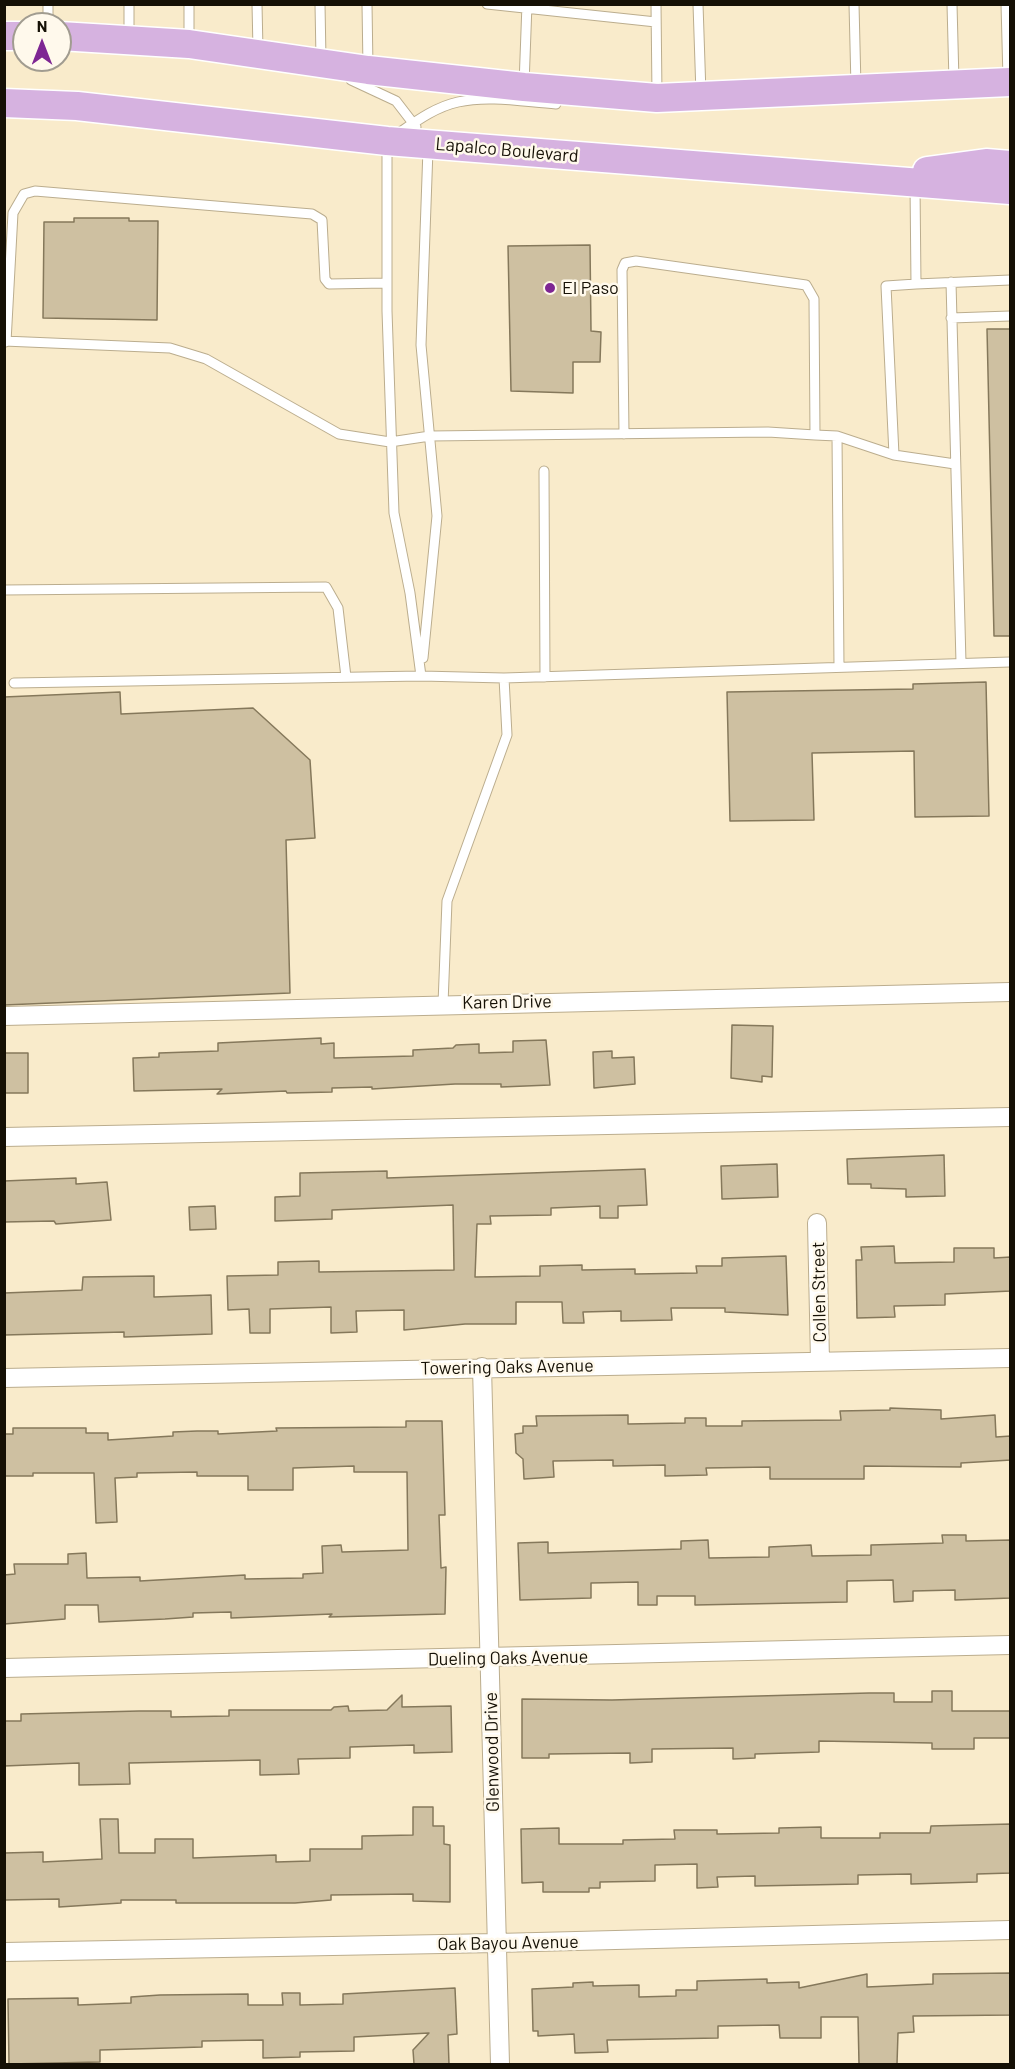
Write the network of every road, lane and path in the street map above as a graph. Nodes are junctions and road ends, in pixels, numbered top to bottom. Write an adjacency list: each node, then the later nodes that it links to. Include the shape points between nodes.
1 (129, 4): 17 (lane)
2 (189, 4): 18 (lane)
3 (256, 4): 19 (lane)
4 (320, 4): 21 (lane)
5 (367, 4): 22 (lane)
6 (487, 4): 13 (lane)
7 (591, 4): 14 (lane)
8 (656, 4): 15 (lane)
9 (698, 4): 27 (lane)
10 (854, 4): 26 (lane)
11 (952, 4): 24 (lane)
12 (1006, 4): 23 (lane)
13 (527, 7): 14 (lane); 25 (lane)
14 (592, 15): 15 (lane)
15 (656, 22): 29 (lane)
16 (72, 37): 17 (main road)
17 (129, 39): 18 (main road)
18 (189, 44): 19 (main road)
19 (258, 53): 20 (main road)
20 (292, 59): 21 (main road); 31 (lane, via 366,85 396,101)
21 (321, 64): 22 (main road)
22 (368, 70): 25 (main road)
23 (1009, 82): 24 (main road)
24 (954, 85): 26 (main road)
25 (524, 87): 29 (main road)
26 (856, 89): 27 (main road)
27 (701, 98): 29 (main road)
28 (4, 103): 32 (main road, Lapalco Boulevard, via 77,106)
29 (645, 103)
30 (562, 104): 31 (lane, via 457,102 427,115)
31 (421, 134): 32 (main road, Lapalco Boulevard); 34 (main road, Lapalco Boulevard); 46 (lane, via 422,345)
32 (387, 141): 39 (lane)
33 (1011, 165): 34 (main road, via 986,163)
34 (872, 179): 35 (main road, Lapalco Boulevard)
35 (915, 183): 36 (main road, Lapalco Boulevard); 40 (lane)
36 (1011, 190)
37 (1011, 280): 38 (lane)
38 (951, 282): 40 (lane); 42 (lane)
39 (386, 284): 43 (lane, via 329,284 325,279 322,220 312,214 36,191 24,194 13,213); 48 (lane)
40 (916, 284): 49 (lane, via 886,286)
41 (1011, 316): 42 (lane)
42 (951, 318): 50 (lane)
43 (5, 342): 48 (lane, via 170,348 206,359 339,434)
44 (624, 434): 45 (lane); 45 (lane, via 622,270 626,263 636,261 806,285 814,299); 46 (lane)
45 (814, 435): 47 (lane)
46 (430, 436): 48 (lane); 56 (lane, via 437,516)
47 (837, 436): 49 (lane); 55 (lane)
48 (390, 442): 56 (lane, via 394,513)
49 (894, 455): 50 (lane)
50 (955, 464): 54 (lane)
51 (544, 471): 58 (lane)
52 (4, 590): 57 (lane, via 326,587 338,608)
53 (1011, 662): 54 (lane)
54 (962, 663): 55 (lane)
55 (839, 667): 58 (lane)
56 (421, 676): 57 (lane); 59 (lane)
57 (346, 677): 60 (lane)
58 (545, 677): 59 (lane)
59 (504, 678): 62 (lane, via 507,735 447,901)
60 (14, 683)
61 (1011, 992): 62 (street, Karen Drive)
62 (443, 1004): 63 (street, Karen Drive)
63 (4, 1016)
64 (1011, 1117): 65 (street)
65 (4, 1137)
66 (817, 1223): 68 (street, Collen Street)
67 (1011, 1358): 68 (street, Towering Oaks Avenue)
68 (820, 1361): 69 (street, Towering Oaks Avenue)
69 (482, 1367): 70 (street, Towering Oaks Avenue); 72 (street, Glenwood Drive)
70 (4, 1378)
71 (1011, 1645): 72 (street, Dueling Oaks Avenue)
72 (490, 1658): 73 (street, Dueling Oaks Avenue); 75 (street, Glenwood Drive)
73 (4, 1668)
74 (1011, 1930): 75 (street, Oak Bayou Avenue)
75 (497, 1943): 76 (street, Oak Bayou Avenue); 77 (street, Glenwood Drive)
76 (4, 1952)
77 (500, 2064)

